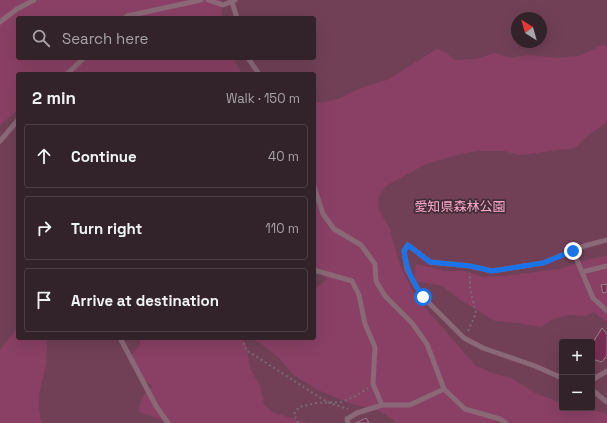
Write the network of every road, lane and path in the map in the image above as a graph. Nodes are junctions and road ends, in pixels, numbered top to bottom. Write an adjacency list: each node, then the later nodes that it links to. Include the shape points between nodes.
1 (34, 0): 7 (lane)
2 (201, 0): 5 (lane)
3 (208, 0): 4 (lane, via 223,5)
4 (233, 1): 6 (lane)
5 (127, 16)
6 (237, 16)
7 (0, 22)
8 (82, 60): 10 (lane)
9 (249, 60): 11 (lane)
10 (69, 72)
11 (258, 72)
12 (16, 122): 13 (lane)
13 (0, 141)
14 (316, 192): 29 (lane, via 323,214 334,229 361,245 376,264 376,281 385,296 412,323 427,344)
15 (607, 240): 16 (lane)
16 (573, 251): 17 (lane, via 543,263 492,271); 20 (lane)
17 (470, 266): 22 (path, via 470,289 476,313); 22 (lane, via 430,262 408,245 404,251 407,268 423,297)
18 (607, 266): 20 (lane)
19 (316, 271): 28 (lane, via 352,280 374,347)
20 (582, 272): 21 (lane, via 593,298)
21 (607, 311)
22 (464, 338): 26 (lane, via 483,348)
23 (121, 340): 35 (lane, via 156,406)
24 (243, 340): 31 (path, via 246,350)
25 (607, 371): 27 (lane)
26 (559, 377)
27 (595, 378)
28 (373, 384): 31 (path, via 356,396 341,402); 33 (lane)
29 (444, 389): 33 (lane, via 410,405); 38 (lane, via 466,409 500,418)
30 (595, 392): 32 (lane)
31 (327, 402): 34 (path); 36 (path, via 299,407 294,414)
32 (607, 402)
33 (382, 405): 34 (lane)
34 (357, 413): 37 (lane, via 347,419)
35 (168, 423)
36 (298, 423)
37 (348, 423)
38 (506, 423)

